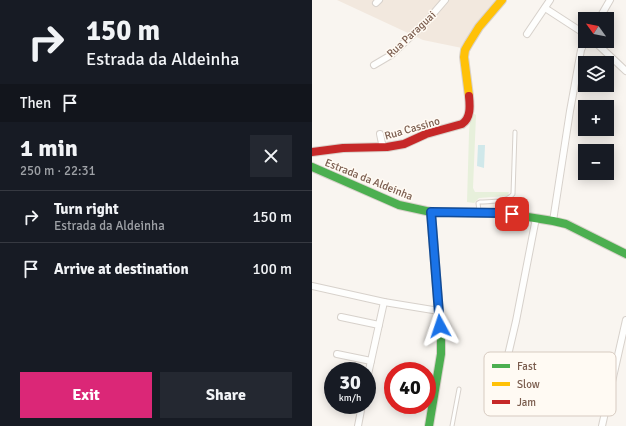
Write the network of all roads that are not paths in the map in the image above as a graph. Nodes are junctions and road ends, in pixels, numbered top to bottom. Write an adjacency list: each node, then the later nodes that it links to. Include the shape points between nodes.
1 (445, 0): 11 (street, Rua Paraguai, via 391,55)
2 (502, 0): 15 (street, Rua Cassino, via 480,26 465,50 470,95 469,116 465,122 404,144)
3 (550, 0): 5 (street)
4 (610, 0): 6 (street)
5 (545, 8): 7 (street); 8 (street)
6 (603, 12)
7 (578, 29)
8 (526, 34)
9 (583, 48): 21 (street)
10 (601, 48): 12 (street)
11 (374, 65)
12 (626, 71)
13 (515, 132): 19 (lane, via 514,194 507,200 478,203)
14 (380, 134): 15 (street)
15 (382, 148): 16 (street, Rua Cassino, via 343,148)
16 (312, 152)
17 (312, 167): 18 (street, Estrada da Aldeinha, via 399,205)
18 (431, 212): 19 (street, Estrada da Aldeinha); 25 (street)
19 (479, 213): 20 (street, Estrada da Aldeinha, via 503,213)
20 (536, 218): 21 (street, Estrada da Aldeinha); 29 (street)
21 (553, 221): 22 (street, Estrada da Aldeinha, via 566,224)
22 (626, 254)
23 (312, 286): 24 (street)
24 (384, 302): 25 (street); 28 (street)
25 (438, 311): 37 (street, via 441,354)
26 (341, 317): 28 (street)
27 (626, 320): 32 (street)
28 (379, 325): 31 (street)
29 (509, 352)
30 (337, 354): 31 (street)
31 (371, 361)
32 (616, 364)
33 (459, 389): 38 (lane)
34 (360, 414): 36 (street)
35 (604, 416): 39 (street)
36 (358, 426)
37 (428, 426)
38 (452, 426)
39 (602, 426)

